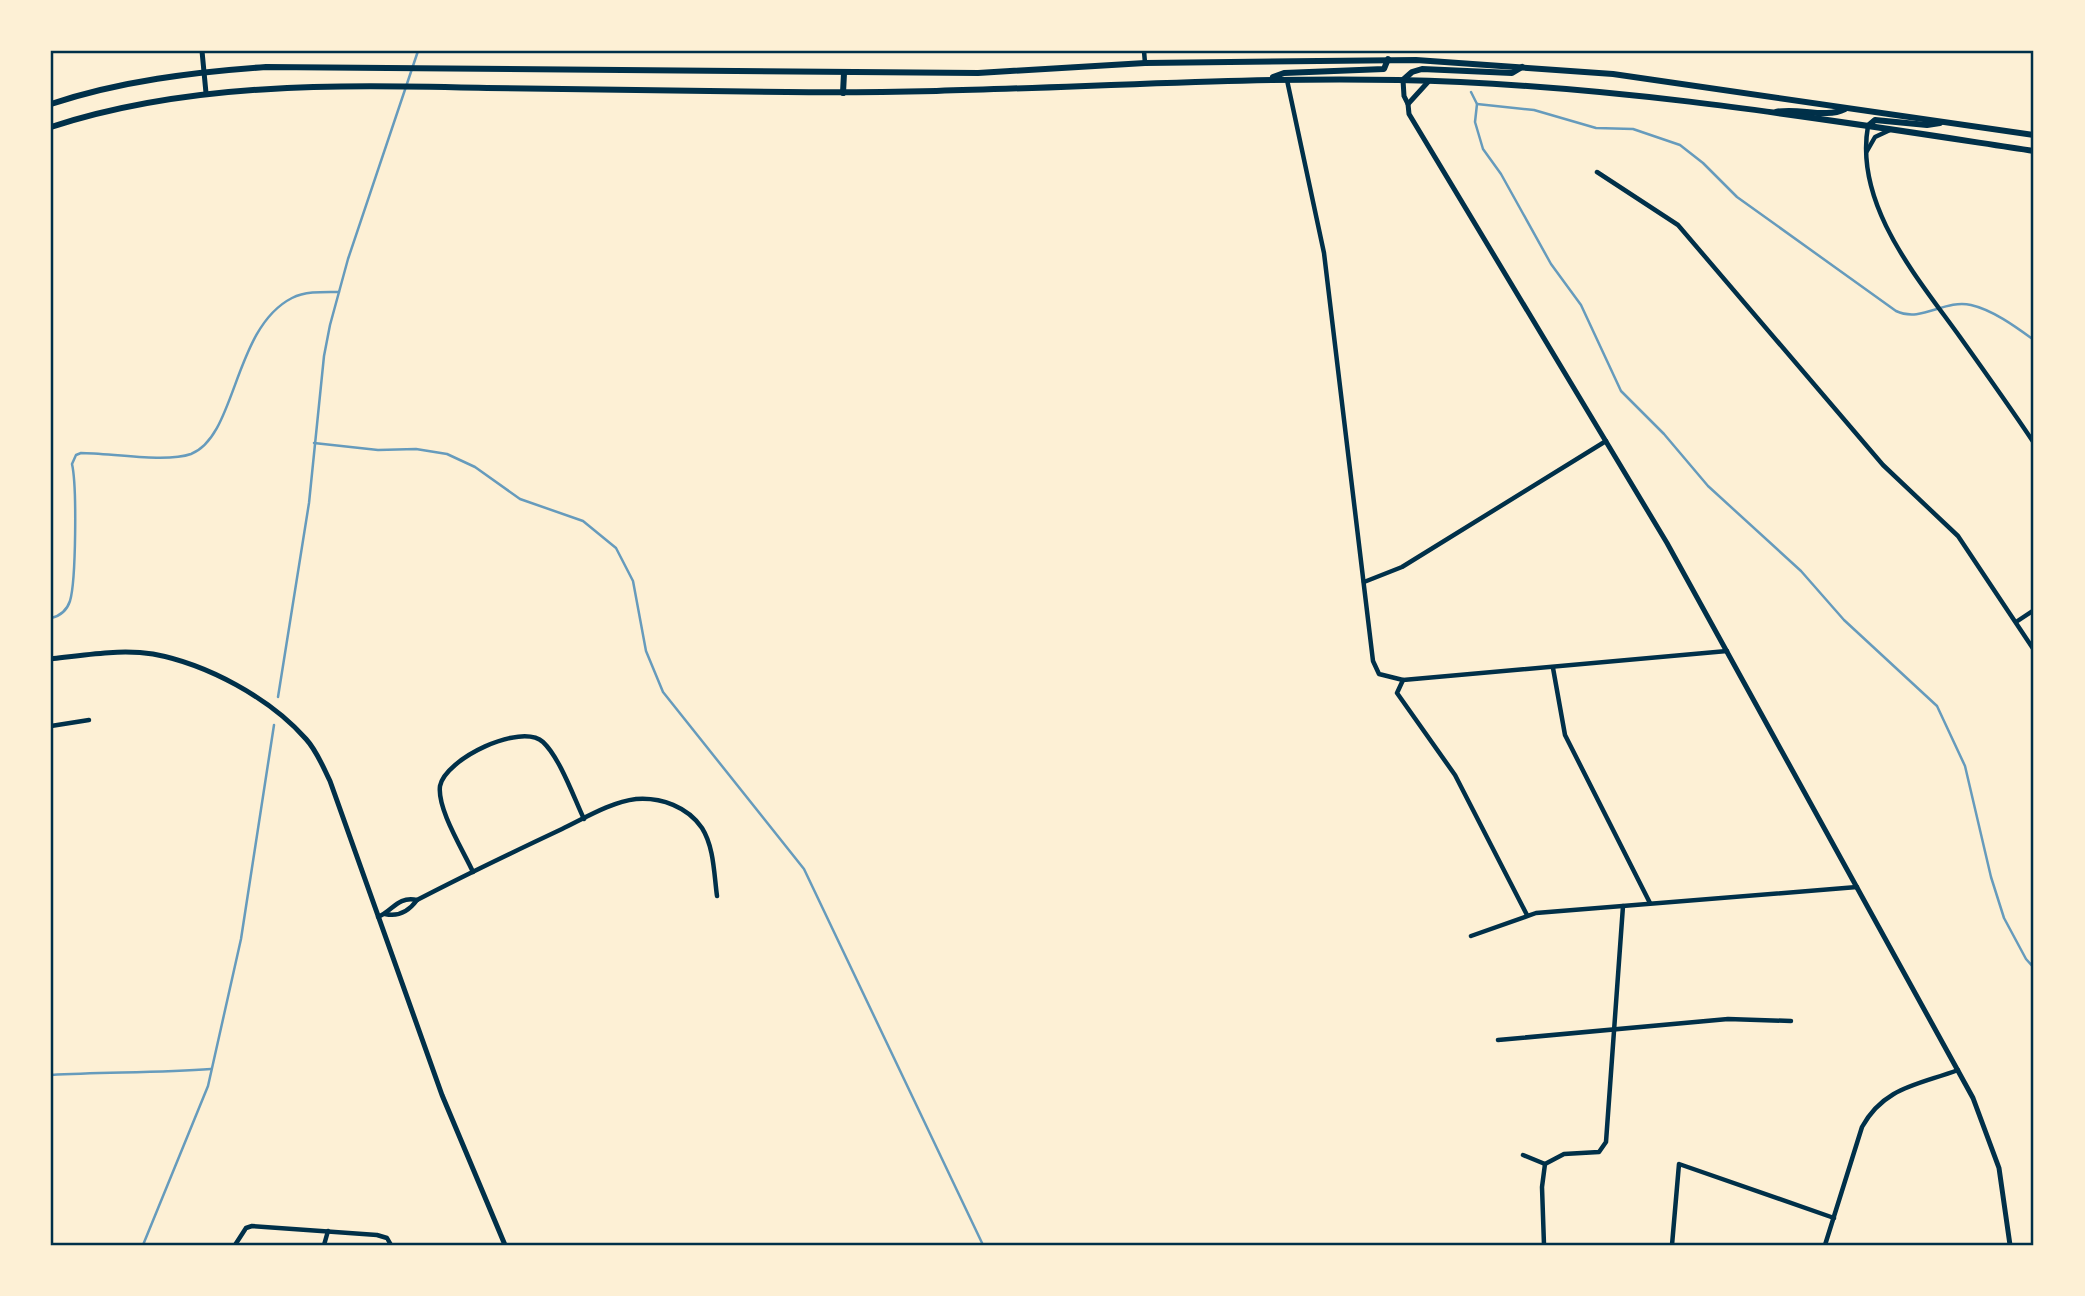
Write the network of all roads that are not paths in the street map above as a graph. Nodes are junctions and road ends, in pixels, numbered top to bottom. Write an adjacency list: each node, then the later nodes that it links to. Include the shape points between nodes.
1 (202, 51): 6 (street)
2 (1144, 51): 4 (street)
3 (1388, 59): 4 (main road); 5 (main road); 9 (main road, via 1384,69 1284,73)
4 (1145, 63): 7 (main road, via 978,73)
5 (1522, 67): 10 (main road, via 1512,73 1422,69); 16 (main road, via 1613,74)
6 (204, 72): 7 (main road, via 376,66); 12 (street); 14 (main road, via 125,84)
7 (844, 74): 13 (main road)
8 (1286, 79): 9 (main road); 10 (main road); 28 (street, via 1324,253)
9 (1264, 80): 13 (main road)
10 (1403, 80): 11 (main road); 15 (street)
11 (1427, 82): 15 (street); 17 (main road, via 1608,91)
12 (206, 93): 13 (main road, via 294,87); 20 (main road, via 131,105)
13 (843, 93)
14 (51, 104)
15 (1408, 104): 26 (street, via 1409,114)
16 (1846, 108): 17 (main road, via 1831,113 1788,109); 18 (main road)
17 (1771, 113): 19 (main road)
18 (1945, 122): 19 (main road, via 1927,125 1875,120); 22 (main road)
19 (1868, 126): 21 (main road); 24 (street)
20 (51, 127)
21 (1892, 130): 23 (main road); 24 (street, via 1875,137)
22 (2034, 135)
23 (2034, 151)
24 (1866, 152): 27 (street, via 1871,186 1899,248)
25 (1598, 172): 30 (street, via 1678,225 1883,465 1958,536)
26 (1607, 441): 28 (street, via 1402,567); 32 (street)
27 (2034, 443)
28 (1364, 582): 35 (street, via 1376,668 1379,674)
29 (2034, 610): 30 (street)
30 (2016, 621): 31 (street)
31 (2034, 650)
32 (1727, 651): 34 (street); 40 (street)
33 (51, 659): 46 (street, via 130,653 181,661 226,681 276,712 318,755)
34 (1553, 668): 35 (street); 43 (street, via 1565,735)
35 (1403, 680): 45 (street, via 1398,693 1455,775)
36 (89, 720): 37 (street)
37 (51, 726)
38 (584, 819): 39 (street); 39 (street, via 542,741 530,735 507,738 453,764 441,783 443,807); 41 (street, via 635,799 670,803 702,828 711,851)
39 (473, 872): 42 (street)
40 (1858, 887): 43 (street); 51 (street)
41 (717, 896)
42 (417, 900): 46 (street, via 394,916); 46 (street, via 407,898 388,907)
43 (1650, 903): 44 (street)
44 (1623, 906): 45 (street); 49 (street)
45 (1527, 915): 47 (street)
46 (382, 916): 59 (street, via 450,1117)
47 (1471, 936)
48 (1791, 1021): 49 (street, via 1728,1019)
49 (1616, 1028): 50 (street); 53 (street, via 1604,1148 1564,1154)
50 (1498, 1040)
51 (1958, 1069): 54 (street, via 1877,1104 1862,1127); 63 (street, via 1993,1144 2006,1197)
52 (1522, 1155): 53 (street)
53 (1545, 1164): 60 (street)
54 (1834, 1217): 61 (street, via 1679,1164); 62 (street)
55 (328, 1231): 56 (street, via 252,1226); 57 (street); 58 (street, via 377,1235)
56 (235, 1245)
57 (324, 1245)
58 (391, 1245)
59 (505, 1245)
60 (1544, 1245)
61 (1672, 1245)
62 (1825, 1245)
63 (2010, 1245)

